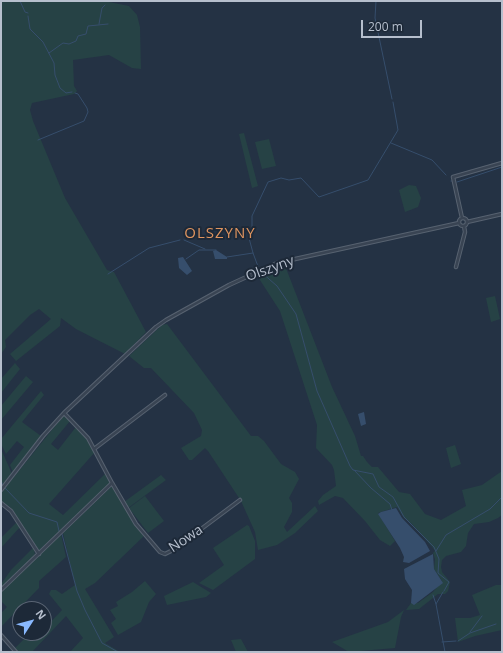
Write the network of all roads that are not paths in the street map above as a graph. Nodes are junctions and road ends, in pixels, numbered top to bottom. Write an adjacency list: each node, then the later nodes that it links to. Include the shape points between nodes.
1 (502, 163): 3 (street, via 454,177)
2 (502, 214): 4 (street)
3 (462, 218): 4 (street); 5 (street)
4 (467, 222): 6 (street)
5 (459, 223): 6 (street); 9 (street, Olszyny, via 277,263 229,285 162,323)
6 (464, 226): 7 (street, via 465,232)
7 (456, 267)
8 (165, 395): 10 (street)
9 (64, 413): 10 (street, Nowa, via 88,438); 12 (street)
10 (94, 449): 11 (street, Nowa)
11 (112, 483): 13 (street, Nowa, via 136,524 160,552 165,554); 15 (street)
12 (1, 490)
13 (240, 500)
14 (1, 503): 15 (street, via 11,511)
15 (39, 554): 16 (street)
16 (1, 590)
17 (1, 635): 18 (street)
18 (14, 651)

